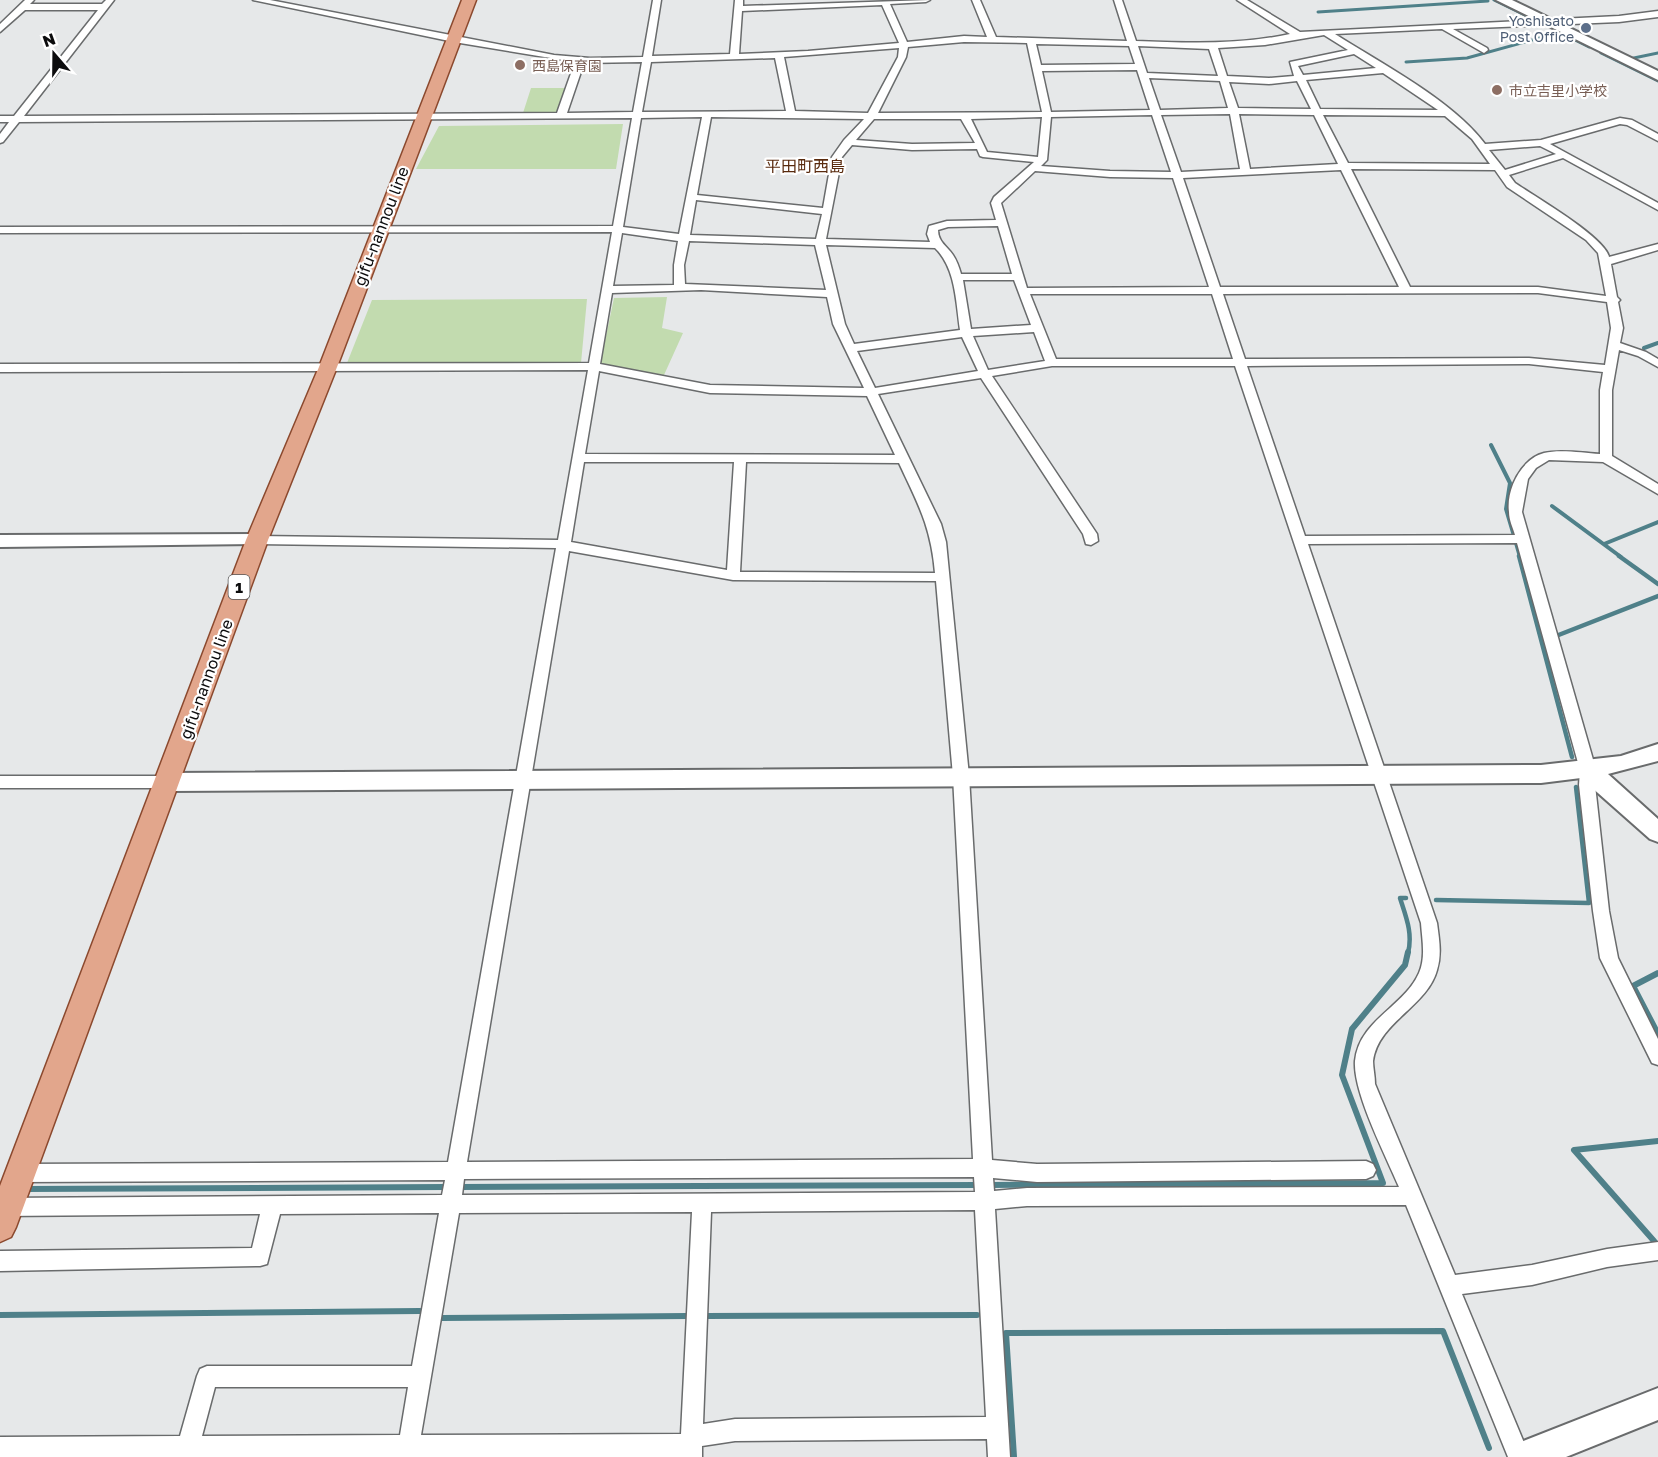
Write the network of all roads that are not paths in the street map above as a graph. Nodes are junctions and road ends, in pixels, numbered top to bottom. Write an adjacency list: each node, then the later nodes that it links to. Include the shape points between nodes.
1 (30, 0): 13 (street)
2 (256, 0): 21 (street)
3 (469, 0): 21 (main road, gifu-nannou line / 1)
4 (657, 0): 31 (street)
5 (926, 0): 10 (street)
6 (976, 0): 22 (street)
7 (1118, 0): 24 (street)
8 (1246, 0): 20 (street)
9 (1502, 0): 16 (street)
10 (885, 2): 12 (street); 25 (street)
11 (107, 3): 13 (street); 52 (street)
12 (738, 4): 30 (street)
13 (19, 10): 14 (street); 18 (street)
14 (0, 13)
15 (1658, 14): 16 (street)
16 (1547, 22): 17 (street); 36 (street)
17 (1444, 27): 19 (street); 27 (street)
18 (0, 29)
19 (1326, 32): 20 (street); 28 (street)
20 (1298, 35): 26 (street)
21 (454, 39): 32 (street); 49 (main road, gifu-nannou line / 1)
22 (993, 40): 23 (street); 25 (street)
23 (1031, 41): 24 (street); 33 (street)
24 (1131, 44): 26 (street); 35 (street)
25 (904, 45): 29 (street); 47 (street, via 893,78)
26 (1213, 46): 37 (street)
27 (1484, 50)
28 (1354, 51): 34 (street); 38 (street, via 1293,64)
29 (779, 56): 30 (street); 43 (street)
30 (734, 57): 31 (street)
31 (647, 60): 32 (street); 46 (street)
32 (580, 61): 45 (street)
33 (1038, 68): 35 (street); 48 (street)
34 (1385, 70): 38 (street); 41 (street)
35 (1141, 71): 37 (street); 40 (street)
36 (1658, 76)
37 (1223, 77): 38 (street); 39 (street)
38 (1300, 80): 44 (street)
39 (1234, 111): 40 (street); 44 (street); 63 (street)
40 (1154, 113): 48 (street); 64 (street)
41 (1447, 113): 44 (street); 58 (street)
42 (707, 114): 43 (street); 46 (street); 65 (street)
43 (791, 114): 47 (street)
44 (1318, 114): 61 (street)
45 (561, 115): 46 (street); 49 (street)
46 (637, 115): 69 (street)
47 (872, 115): 50 (street); 55 (street)
48 (1047, 115): 50 (street); 60 (street)
49 (423, 116): 52 (street); 70 (main road, gifu-nannou line / 1)
50 (965, 117): 57 (street)
51 (0, 119): 52 (street)
52 (17, 119): 54 (street)
53 (1658, 138): 56 (street, via 1620,121)
54 (0, 140)
55 (847, 142): 57 (street, via 912,147); 67 (street, via 837,157)
56 (1542, 143): 58 (street); 59 (street)
57 (981, 146): 60 (street, via 983,154)
58 (1484, 147): 62 (street)
59 (1564, 155): 62 (street); 66 (street)
60 (1039, 164): 64 (street, via 1100,174); 68 (street, via 999,197 996,203)
61 (1343, 167): 62 (street); 63 (street); 82 (street)
62 (1500, 170): 76 (street, via 1528,198 1590,238)
63 (1246, 173): 64 (street)
64 (1176, 175): 81 (street)
65 (692, 197): 67 (street); 72 (street)
66 (1658, 207)
67 (827, 212): 73 (street)
68 (1001, 223): 74 (street, via 933,228 931,237); 78 (street)
69 (617, 228): 70 (street); 72 (street); 80 (street)
70 (381, 229): 71 (street); 94 (main road, gifu-nannou line / 1)
71 (0, 230)
72 (683, 238): 73 (street); 79 (street, via 678,265)
73 (820, 243): 74 (street, via 850,240); 84 (street)
74 (935, 244): 77 (street, via 949,257)
75 (1658, 247): 76 (street)
76 (1606, 261): 85 (street)
77 (957, 277): 78 (street); 87 (street)
78 (1018, 277): 83 (street)
79 (680, 288): 80 (street); 84 (street)
80 (606, 290): 93 (street)
81 (1215, 290): 82 (street); 83 (street); 91 (street)
82 (1406, 290): 85 (street, via 1538,290)
83 (1023, 291): 86 (street)
84 (832, 294): 89 (street, via 839,324)
85 (1614, 300): 88 (street)
86 (1037, 328): 87 (street); 90 (street)
87 (966, 333): 89 (street); 97 (street)
88 (1615, 345): 92 (street); 96 (street)
89 (851, 348): 98 (street)
90 (1052, 363): 91 (street); 97 (street)
91 (1239, 363): 96 (street, via 1540,362); 106 (street)
92 (1658, 364)
93 (593, 366): 94 (street); 98 (street, via 710,389); 99 (street)
94 (328, 367): 95 (street); 105 (main road, gifu-nannou line / 1)
95 (0, 368)
96 (1610, 369): 100 (street, via 1606,390)
97 (985, 375): 98 (street); 108 (street)
98 (871, 392): 102 (street)
99 (578, 458): 101 (street); 109 (street)
100 (1606, 458): 103 (street); 104 (street, via 1538,459 1516,491 1515,512)
101 (740, 459): 102 (street); 110 (street)
102 (903, 459): 111 (street, via 934,524)
103 (1655, 485)
104 (1522, 539): 106 (street); 113 (street)
105 (257, 540): 107 (street); 109 (street); 118 (main road, gifu-nannou line / 1)
106 (1299, 540): 114 (street)
107 (0, 541)
108 (1091, 541)
109 (564, 544): 110 (street); 116 (street)
110 (734, 576): 111 (street)
111 (942, 577): 115 (street)
112 (1658, 752): 113 (street)
113 (1588, 770): 114 (street, via 1541,774); 119 (street); 120 (street, via 1609,958)
114 (1379, 774): 115 (street); 126 (street, via 1433,941 1427,976 1410,1001 1370,1042 1364,1059 1366,1084)
115 (961, 776): 116 (street); 123 (street)
116 (522, 778): 118 (street); 124 (street)
117 (0, 782): 118 (street)
118 (168, 782): 125 (main road, gifu-nannou line / 1)
119 (1658, 832)
120 (1658, 1057)
121 (1366, 1170): 122 (street)
122 (1327, 1183): 123 (street, via 1037,1173); 123 (street, via 1027,1197); 126 (street)
123 (982, 1184): 124 (street); 127 (street); 134 (street)
124 (453, 1189): 125 (street); 127 (street); 128 (street); 132 (street)
125 (10, 1190): 128 (street)
126 (1412, 1196): 131 (street)
127 (702, 1204): 135 (street)
128 (272, 1205): 130 (street, via 260,1257)
129 (1658, 1251): 131 (street)
130 (0, 1261)
131 (1448, 1286): 140 (street)
132 (420, 1377): 136 (street, via 207,1376); 138 (street)
133 (1658, 1404): 141 (street)
134 (997, 1428): 135 (street, via 735,1430); 139 (street)
135 (691, 1446): 138 (street)
136 (188, 1447): 137 (street); 138 (street)
137 (0, 1448)
138 (407, 1452)
139 (999, 1457)
140 (1519, 1457)
141 (1525, 1457)

